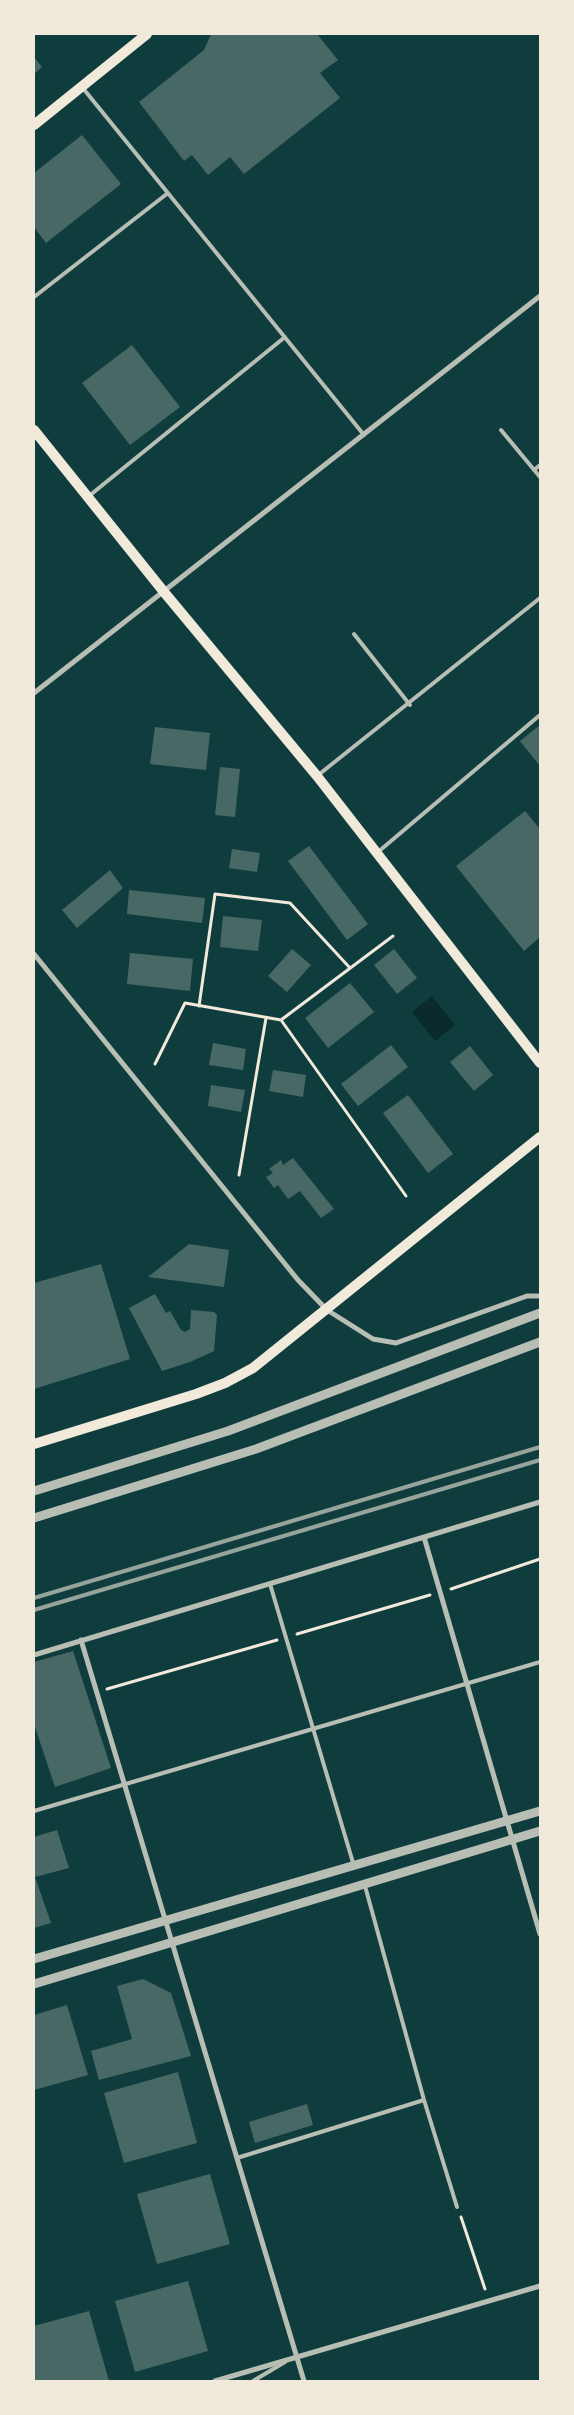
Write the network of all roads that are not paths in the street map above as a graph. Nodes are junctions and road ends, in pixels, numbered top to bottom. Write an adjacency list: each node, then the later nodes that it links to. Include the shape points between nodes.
1 (148, 34): 2 (main road)
2 (82, 87): 3 (main road); 4 (lane)
3 (34, 125)
4 (168, 193): 6 (lane); 7 (lane)
5 (540, 296): 10 (street)
6 (34, 297)
7 (285, 337): 10 (lane); 14 (lane)
8 (34, 430): 14 (main road)
9 (501, 430): 12 (lane)
10 (364, 435): 15 (street)
11 (540, 465): 12 (lane)
12 (534, 470): 13 (lane)
13 (540, 477)
14 (87, 498): 15 (main road)
15 (164, 592): 18 (street); 21 (main road)
16 (540, 598): 19 (lane)
17 (354, 634): 19 (lane)
18 (34, 693)
19 (410, 705): 21 (lane)
20 (540, 715): 22 (lane)
21 (317, 776): 22 (main road)
22 (378, 852): 24 (main road)
23 (34, 954): 27 (street, via 298,1280)
24 (540, 1063)
25 (540, 1137): 27 (main road)
26 (540, 1296): 27 (street, via 527,1296 396,1343 373,1339)
27 (327, 1310): 30 (main road, via 253,1368 225,1383)
28 (540, 1313): 31 (street, via 228,1431)
29 (540, 1342): 33 (street, via 256,1449)
30 (34, 1444)
31 (34, 1491)
32 (540, 1502): 34 (street)
33 (34, 1518)
34 (424, 1537): 35 (street); 39 (street)
35 (270, 1584): 36 (street); 40 (lane)
36 (81, 1640): 37 (street); 41 (street)
37 (34, 1655)
38 (540, 1662): 39 (lane)
39 (468, 1684): 40 (lane); 44 (street)
40 (314, 1728): 41 (lane); 47 (lane)
41 (125, 1783): 42 (lane); 49 (street)
42 (34, 1811)
43 (540, 1811): 44 (street)
44 (508, 1820): 46 (street); 47 (street)
45 (540, 1831): 46 (street)
46 (512, 1840): 48 (street); 50 (street)
47 (354, 1866): 49 (street)
48 (365, 1886): 51 (street); 54 (lane)
49 (166, 1920): 51 (street); 52 (street)
50 (540, 1934)
51 (173, 1942): 53 (street); 55 (street)
52 (34, 1959)
53 (34, 1984)
54 (424, 2100): 55 (lane); 56 (lane)
55 (237, 2158): 58 (street)
56 (457, 2207)
57 (540, 2286): 58 (street)
58 (296, 2356): 59 (street); 60 (lane); 61 (street)
59 (215, 2381)
60 (253, 2381)
61 (304, 2381)

